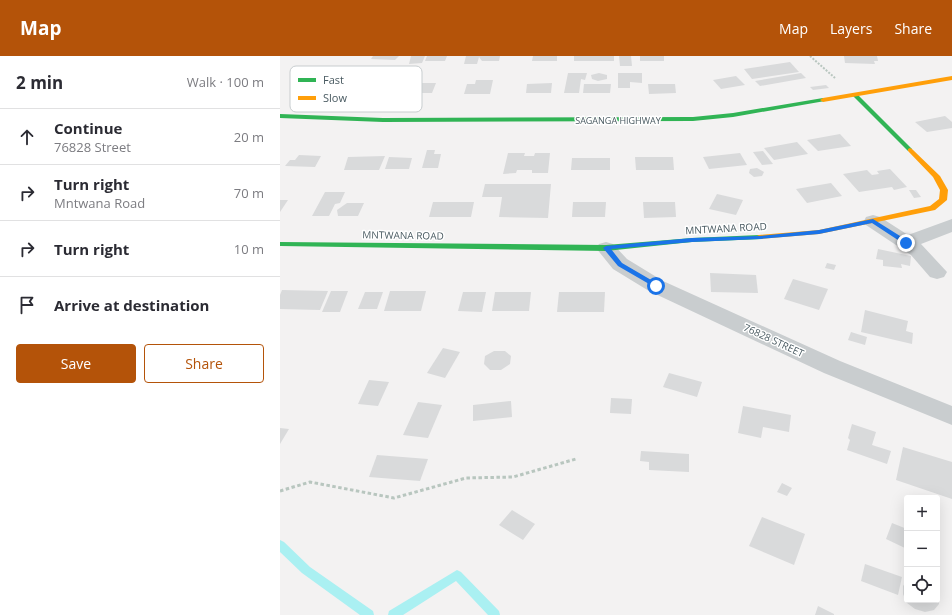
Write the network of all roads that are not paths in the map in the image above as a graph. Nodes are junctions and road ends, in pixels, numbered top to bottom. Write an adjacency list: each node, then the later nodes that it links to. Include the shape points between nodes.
1 (952, 78): 2 (street, SAGANGA HIGHWAY)
2 (854, 94): 3 (street, SAGANGA HIGHWAY, via 740,114 693,119 384,120); 4 (street, MNTWANA ROAD, via 925,164 944,190 943,200 932,208)
3 (280, 116)
4 (873, 221): 6 (street); 8 (street, MNTWANA ROAD, via 819,232)
5 (952, 225): 6 (street)
6 (906, 243): 9 (street, via 918,251)
7 (280, 244): 8 (street, MNTWANA ROAD)
8 (606, 248): 10 (street, 76828 STREET, via 620,264 656,286 832,367)
9 (937, 272)
10 (952, 416)

